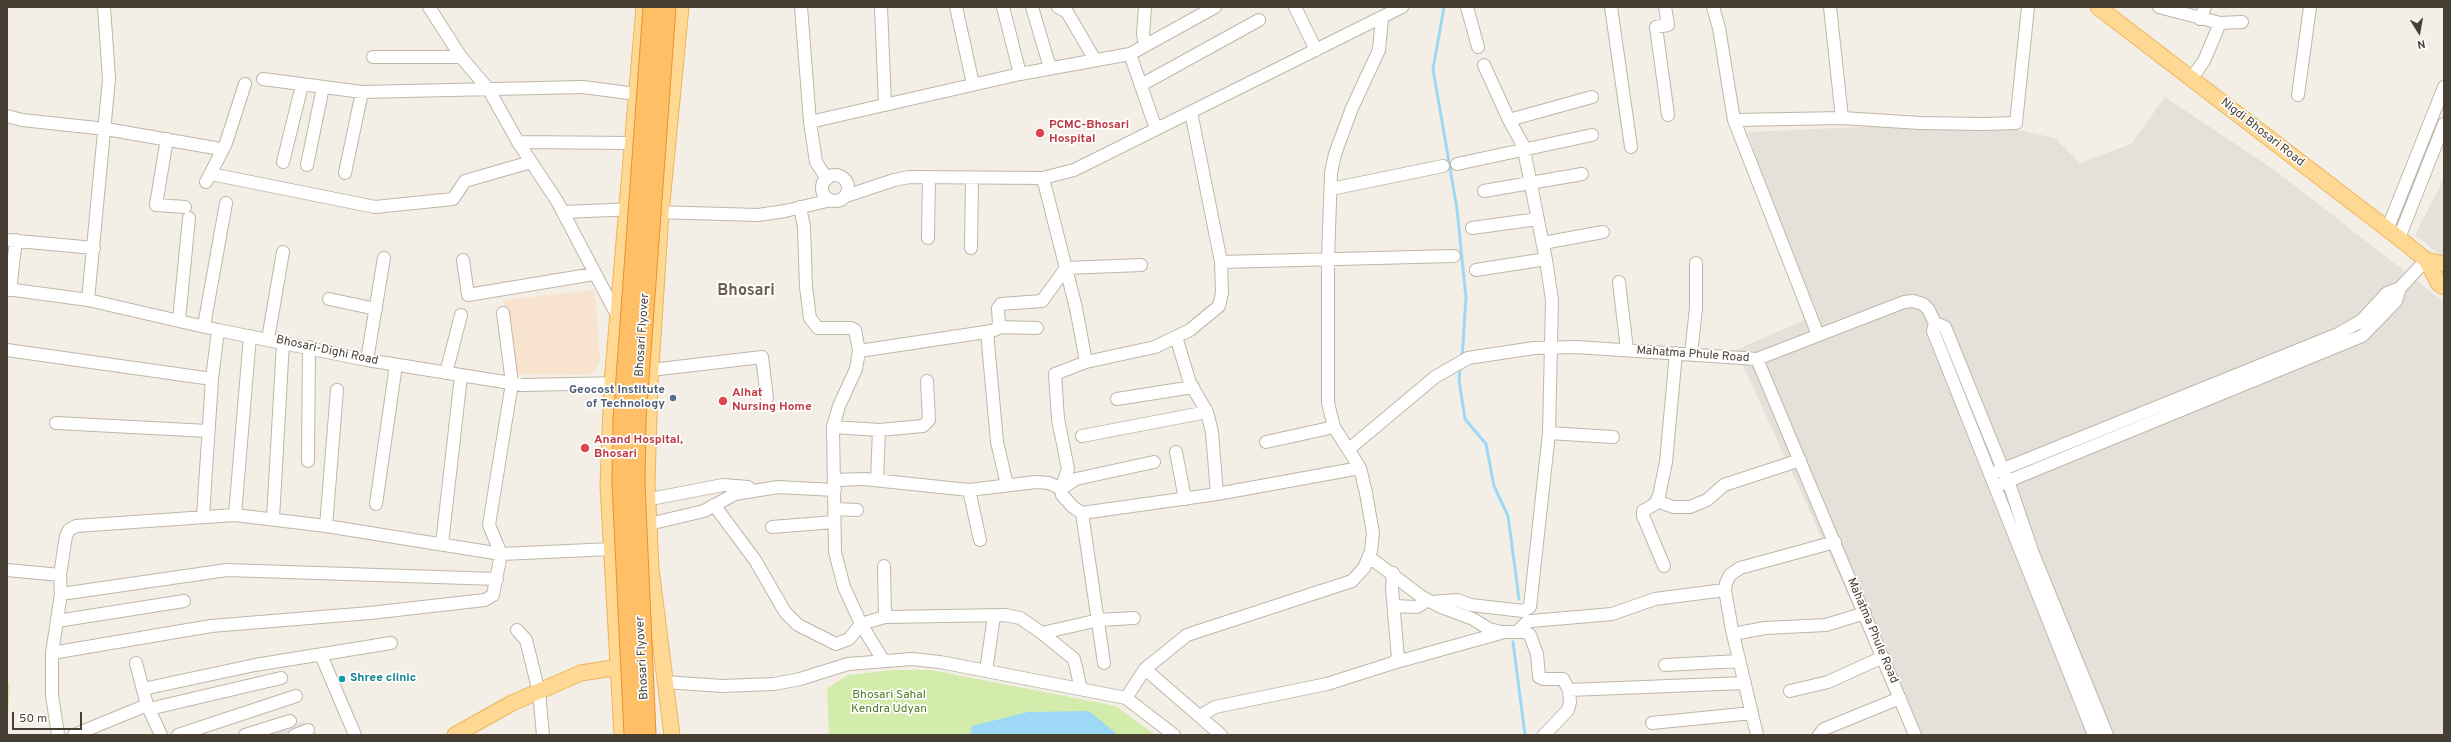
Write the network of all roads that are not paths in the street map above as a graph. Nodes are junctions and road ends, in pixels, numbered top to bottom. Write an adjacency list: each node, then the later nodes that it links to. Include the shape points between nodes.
1 (104, 7): 65 (street, via 109,79)
2 (429, 7): 37 (street)
3 (644, 7): 52 (main road)
4 (652, 7): 279 (highway, Bhosari Flyover, bridge, via 622,420 621,484)
5 (667, 7): 280 (highway, Bhosari Flyover, bridge, via 637,420 636,483)
6 (681, 7): 96 (main road)
7 (801, 7): 62 (street)
8 (881, 7): 55 (street)
9 (956, 7): 45 (street)
10 (1003, 7): 41 (street)
11 (1032, 7): 40 (street)
12 (1058, 7): 38 (street, via 1067,12)
13 (1145, 7): 32 (street)
14 (1215, 7): 32 (street)
15 (1296, 7): 34 (street)
16 (1402, 7): 27 (street)
17 (1467, 7): 33 (street)
18 (1611, 7): 71 (street)
19 (1665, 7): 57 (street, via 1668,25 1656,27)
20 (1713, 7): 61 (street, via 1719,28)
21 (1830, 7): 59 (street)
22 (2028, 7): 59 (street, via 2016,122 1920,123)
23 (2098, 7): 42 (main road, Nigdi Bhosari Road)
24 (2159, 7): 28 (street)
25 (2205, 7): 28 (street)
26 (2310, 7): 53 (street)
27 (1382, 18): 34 (street); 88 (street, via 1379,50 1339,141 1331,173)
28 (2200, 19): 31 (street)
29 (1259, 20): 47 (street)
30 (2242, 22): 31 (street)
31 (2220, 23): 42 (street, via 2204,61)
32 (1145, 46): 35 (street)
33 (1478, 47)
34 (1316, 50): 56 (street)
35 (1130, 54): 38 (street); 47 (street)
36 (373, 57): 37 (street)
37 (462, 57): 50 (street)
38 (1095, 60): 40 (street)
39 (1484, 65): 60 (street)
40 (1050, 68): 41 (street)
41 (1020, 74): 45 (street)
42 (2191, 78): 100 (main road, Nigdi Bhosari Road)
43 (263, 79): 46 (street)
44 (245, 84): 73 (street)
45 (973, 84): 55 (street)
46 (302, 85): 48 (street); 74 (street)
47 (1141, 85): 66 (street)
48 (323, 87): 51 (street); 77 (street)
49 (2444, 87): 63 (street)
50 (489, 90): 51 (street); 52 (street, via 584,87); 69 (street)
51 (362, 92): 81 (street)
52 (636, 94): 70 (main road)
53 (2298, 95)
54 (1592, 97): 60 (street)
55 (885, 105): 62 (street)
56 (1191, 112): 66 (street); 113 (street)
57 (1668, 115)
58 (7, 116): 65 (street, via 22,120)
59 (1842, 118): 61 (street)
60 (1508, 120): 72 (street)
61 (1734, 120): 136 (street)
62 (810, 122): 86 (street, via 816,162)
63 (2430, 123): 64 (street); 79 (street)
64 (2443, 126): 80 (street)
65 (106, 129): 68 (street); 104 (street)
66 (1156, 130): 85 (street, via 1074,170)
67 (1592, 135): 72 (street)
68 (167, 139): 73 (street); 130 (street, via 156,205 187,213)
69 (518, 142): 70 (street); 75 (street)
70 (632, 143): 94 (main road)
71 (1631, 147)
72 (1524, 150): 76 (street); 87 (street)
73 (222, 151): 75 (street, via 209,178 375,207 453,199 465,181)
74 (284, 162)
75 (531, 162): 95 (street)
76 (1457, 164)
77 (307, 165)
78 (1443, 166): 88 (street)
79 (2413, 166): 80 (street); 100 (street)
80 (2426, 171): 100 (street)
81 (345, 173)
82 (1582, 174): 87 (street)
83 (929, 176): 84 (street); 90 (street, via 894,180); 101 (street)
84 (972, 178): 85 (street); 105 (street)
85 (1043, 178): 117 (street)
86 (827, 179): 90 (street, via 837,175 844,178 848,185); 91 (street, via 822,191)
87 (1531, 184): 89 (street); 97 (street)
88 (1331, 189): 109 (street)
89 (1484, 191)
90 (846, 196): 91 (street, via 839,200)
91 (831, 200): 93 (street)
92 (226, 203): 132 (street)
93 (800, 207): 96 (street, via 758,215); 145 (street, via 804,227 810,318 818,328 855,330)
94 (626, 208): 95 (street); 96 (street); 129 (main road)
95 (563, 212): 119 (street)
96 (661, 213): 154 (main road)
97 (1538, 219): 98 (street); 103 (street)
98 (1472, 228)
99 (1603, 232): 103 (street)
100 (2393, 234): 112 (main road, Nigdi Bhosari Road)
101 (928, 238)
102 (12, 240): 104 (street); 123 (street)
103 (1543, 243): 110 (street)
104 (94, 248): 125 (street)
105 (971, 248)
106 (283, 252): 139 (street)
107 (1454, 256): 109 (street)
108 (384, 258): 126 (street)
109 (1328, 259): 113 (street); 166 (street, via 1328,403)
110 (1546, 259): 118 (street); 142 (street, via 1552,300)
111 (463, 260): 119 (street, via 468,295)
112 (2426, 260): 115 (main road, Nigdi Bhosari Road); 121 (main road, Nigdi Bhosari Road); 122 (street)
113 (1221, 262): 138 (street, via 1222,293 1219,306 1190,330)
114 (1696, 263): 147 (street, via 1696,308)
115 (2444, 264)
116 (1141, 265): 117 (street)
117 (1066, 268): 135 (street, via 1042,301 1001,304); 150 (street)
118 (1476, 270)
119 (594, 274): 129 (street)
120 (1619, 282): 144 (street)
121 (2444, 287)
122 (2400, 288): 179 (street, via 2387,293 2361,321 2338,334); 182 (street, via 2396,301 2369,330 2353,340)
123 (9, 289): 125 (street, Bhosari-Dighi Road)
124 (329, 299): 126 (street)
125 (88, 300): 130 (street, Bhosari-Dighi Road)
126 (376, 309): 149 (street)
127 (503, 313): 157 (street)
128 (461, 315): 152 (street)
129 (617, 315): 158 (main road)
130 (179, 320): 132 (street, Bhosari-Dighi Road)
131 (1935, 323): 136 (street, via 1928,309 1913,300); 179 (street, via 1945,326); 180 (street, via 1933,331)
132 (204, 326): 134 (street, Bhosari-Dighi Road)
133 (1037, 328): 135 (street)
134 (218, 330): 137 (street, Bhosari-Dighi Road); 155 (street)
135 (992, 330): 145 (street); 184 (street, via 997,442)
136 (1818, 335): 148 (street)
137 (250, 336): 139 (street, Bhosari-Dighi Road); 199 (street)
138 (1176, 337): 150 (street, via 1155,347); 159 (street)
139 (268, 339): 140 (street, Bhosari-Dighi Road)
140 (283, 342): 141 (street, Bhosari-Dighi Road); 201 (street)
141 (309, 347): 149 (street, Bhosari-Dighi Road); 176 (street)
142 (1552, 348): 144 (street, Mahatma Phule Road); 169 (street); 173 (street, Mahatma Phule Road, via 1468,358 1435,377)
143 (7, 350): 155 (street)
144 (1627, 350): 146 (street, Mahatma Phule Road)
145 (860, 351): 165 (street, via 856,369 839,406)
146 (1676, 353): 147 (street, Mahatma Phule Road); 192 (street, via 1666,462)
147 (1691, 354): 148 (street, Mahatma Phule Road)
148 (1757, 359): 175 (street, Mahatma Phule Road)
149 (367, 360): 151 (street, Bhosari-Dighi Road)
150 (1086, 362): 186 (street, via 1055,374 1058,419 1068,469)
151 (396, 365): 152 (street, Bhosari-Dighi Road); 193 (street)
152 (446, 373): 153 (street, Bhosari-Dighi Road)
153 (461, 376): 157 (street, Bhosari-Dighi Road); 208 (street)
154 (650, 377): 158 (street, Bhosari-Dighi Road); 161 (street, Bhosari-Dighi Road, via 762,356); 190 (main road)
155 (212, 379): 168 (street)
156 (927, 381): 167 (street, via 930,414 928,424)
157 (512, 383): 158 (street, Bhosari-Dighi Road, via 523,386); 210 (street, via 489,525)
158 (612, 383): 195 (main road)
159 (1193, 387): 162 (street); 163 (street)
160 (337, 390): 204 (street)
161 (768, 398)
162 (1118, 399)
163 (1206, 412): 170 (street); 189 (street, via 1212,432)
164 (56, 423): 168 (street)
165 (834, 427): 167 (street); 183 (street, via 832,447)
166 (1334, 427): 172 (street); 173 (street)
167 (879, 430): 181 (street)
168 (208, 431): 200 (street)
169 (1549, 433): 171 (street); 221 (street, via 1530,607 1523,611 1471,605 1457,600)
170 (1082, 436)
171 (1613, 437)
172 (1266, 442)
173 (1349, 449): 178 (street)
174 (1176, 452): 191 (street)
175 (1800, 460): 192 (street, via 1724,485 1707,500 1690,508 1673,507); 207 (street, Mahatma Phule Road)
176 (308, 461)
177 (1154, 462): 186 (street, via 1076,479)
178 (1360, 468): 189 (street); 211 (street, via 1373,534)
179 (2003, 470): 180 (street); 182 (street)
180 (1992, 474): 185 (street)
181 (876, 480): 183 (street); 187 (street)
182 (2008, 481): 185 (street); 262 (street)
183 (835, 485): 188 (street, via 778,487); 196 (street)
184 (1007, 485): 186 (street, via 1036,482 1049,483); 187 (street)
185 (1996, 486): 262 (street, via 2021,556)
186 (1061, 489): 198 (street, via 1062,495)
187 (969, 490): 206 (street)
188 (755, 491): 190 (street, via 747,487 723,485); 194 (street, via 734,494)
189 (1217, 494): 191 (street)
190 (648, 499): 195 (street); 203 (main road)
191 (1185, 499): 198 (street)
192 (1657, 501): 213 (street, via 1644,508 1643,516)
193 (376, 504)
194 (714, 505): 203 (street, via 704,511); 236 (street, via 755,560 785,612 798,624)
195 (609, 507): 209 (main road)
196 (835, 509): 197 (street); 202 (street)
197 (857, 510)
198 (1082, 513): 227 (street)
199 (234, 514): 200 (street); 201 (street)
200 (203, 516): 216 (street, via 76,526 69,530 66,536)
201 (273, 519): 204 (street)
202 (834, 522): 205 (street); 229 (street, via 838,569)
203 (649, 524): 251 (main road, via 651,569)
204 (326, 526): 208 (street)
205 (772, 527)
206 (980, 540)
207 (1835, 542): 218 (street, via 1740,568 1730,575); 223 (street, Mahatma Phule Road)
208 (442, 544): 210 (street)
209 (612, 549): 210 (street); 247 (main road)
210 (501, 554): 217 (street)
211 (1369, 557): 215 (street); 248 (street, via 1364,568 1352,581 1187,635)
212 (884, 566): 225 (street)
213 (1664, 566)
214 (7, 570): 216 (street)
215 (1393, 573): 221 (street); 222 (street)
216 (60, 575): 219 (street)
217 (497, 579): 219 (street, via 227,570); 237 (street, via 493,595 484,600 370,613 211,626)
218 (1725, 590): 232 (street, via 1655,600 1612,614 1527,622); 234 (street)
219 (61, 594): 228 (street)
220 (184, 601): 228 (street)
221 (1430, 601): 222 (street, via 1418,607); 231 (street, via 1473,619 1489,629)
222 (1394, 606): 244 (street, via 1398,658)
223 (1865, 613): 234 (street, via 1826,625 1765,628); 239 (street, Mahatma Phule Road)
224 (994, 616): 225 (street); 233 (street, via 1020,618); 249 (street)
225 (885, 617): 229 (street)
226 (1134, 618): 227 (street)
227 (1099, 620): 233 (street); 243 (street)
228 (57, 621): 237 (street)
229 (861, 624): 236 (street, via 849,639); 240 (street)
230 (517, 630): 257 (street, via 526,640)
231 (1502, 632): 232 (street); 244 (street)
232 (1517, 632): 255 (street, via 1525,632 1532,638 1539,677 1563,679)
233 (1042, 633): 254 (street, via 1074,659)
234 (1733, 634): 241 (street)
235 (391, 643): 238 (street)
236 (836, 644): 245 (street)
237 (52, 653): 269 (street, via 52,695)
238 (321, 655): 253 (street, via 255,665); 275 (street)
239 (1884, 657): 256 (street, via 1828,682); 260 (street, Mahatma Phule Road)
240 (883, 660): 245 (street); 249 (street, via 912,659)
241 (1739, 661): 246 (street); 252 (street)
242 (136, 663): 253 (street)
243 (1104, 663)
244 (1393, 663): 264 (street, via 1327,684 1215,707)
245 (843, 665): 251 (street, via 800,679 774,684 722,686)
246 (1665, 665)
247 (619, 667): 257 (main road, via 581,673); 278 (main road)
248 (1145, 669): 259 (street); 264 (street)
249 (986, 671): 254 (street)
250 (281, 678): 261 (street)
251 (665, 682): 268 (main road)
252 (1745, 683): 255 (street); 263 (street)
253 (143, 689): 261 (street)
254 (1081, 689): 259 (street)
255 (1569, 690): 283 (street, via 1568,710)
256 (1790, 691)
257 (539, 692): 276 (main road, via 512,703); 277 (street)
258 (296, 696): 272 (street)
259 (1126, 698): 281 (street)
260 (1900, 698): 285 (street, via 1824,729); 286 (street, Mahatma Phule Road)
261 (148, 707): 270 (street); 271 (street)
262 (2089, 708): 287 (street); 288 (street)
263 (1752, 713): 266 (street); 284 (street)
264 (1200, 716): 282 (street)
265 (290, 721): 273 (street)
266 (1652, 723)
267 (308, 730): 274 (street)
268 (669, 733)
269 (58, 735)
270 (74, 735)
271 (161, 735)
272 (178, 735)
273 (245, 735)
274 (295, 735)
275 (355, 735)
276 (456, 735)
277 (543, 735)
278 (622, 735)
279 (632, 735)
280 (647, 735)
281 (1174, 735)
282 (1221, 735)
283 (1544, 735)
284 (1757, 735)
285 (1819, 735)
286 (1915, 735)
287 (2094, 735)
288 (2106, 735)

